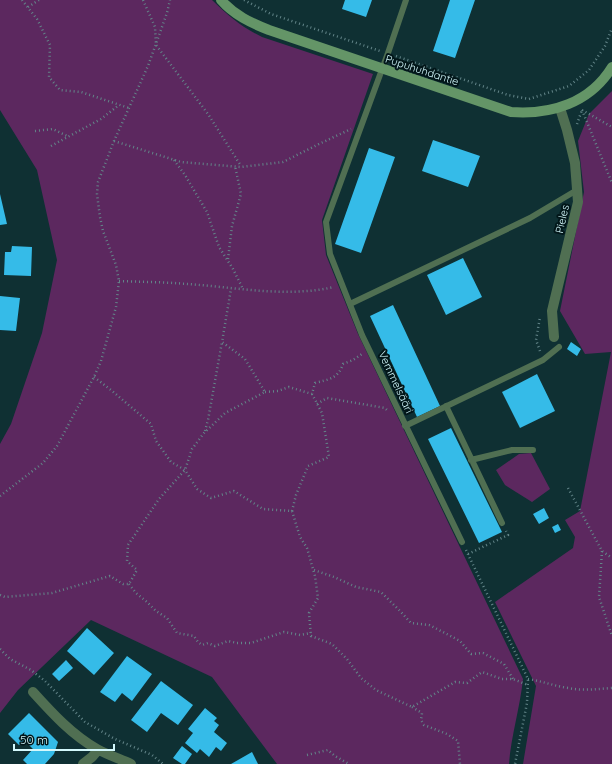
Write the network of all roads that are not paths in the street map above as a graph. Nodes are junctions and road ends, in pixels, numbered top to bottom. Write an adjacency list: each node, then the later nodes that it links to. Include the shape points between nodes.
1 (221, 0): 4 (street, Pupuhuhdantie, via 253,24)
2 (406, 0): 4 (lane, Vemmelsääri)
3 (612, 67): 5 (street, Pupuhuhdantie, via 590,92)
4 (382, 69): 5 (street, Pupuhuhdantie, via 511,112 542,112); 7 (lane, Vemmelsääri, via 326,222 330,254)
5 (560, 108): 6 (street, Pieles, via 575,163)
6 (577, 190): 7 (lane, via 530,218); 8 (street, Pieles, via 578,202 552,311)
7 (350, 304): 11 (lane, Vemmelsääri)
8 (554, 337)
9 (559, 347): 10 (lane, via 544,360)
10 (446, 406): 11 (lane); 13 (lane)
11 (404, 424): 15 (lane, Vemmelsääri)
12 (533, 450): 13 (lane, via 512,450)
13 (471, 460): 14 (lane)
14 (502, 523)
15 (462, 542)
16 (33, 692): 17 (street, via 58,720)
17 (98, 750): 18 (street); 19 (street)
18 (83, 764)
19 (131, 764)

